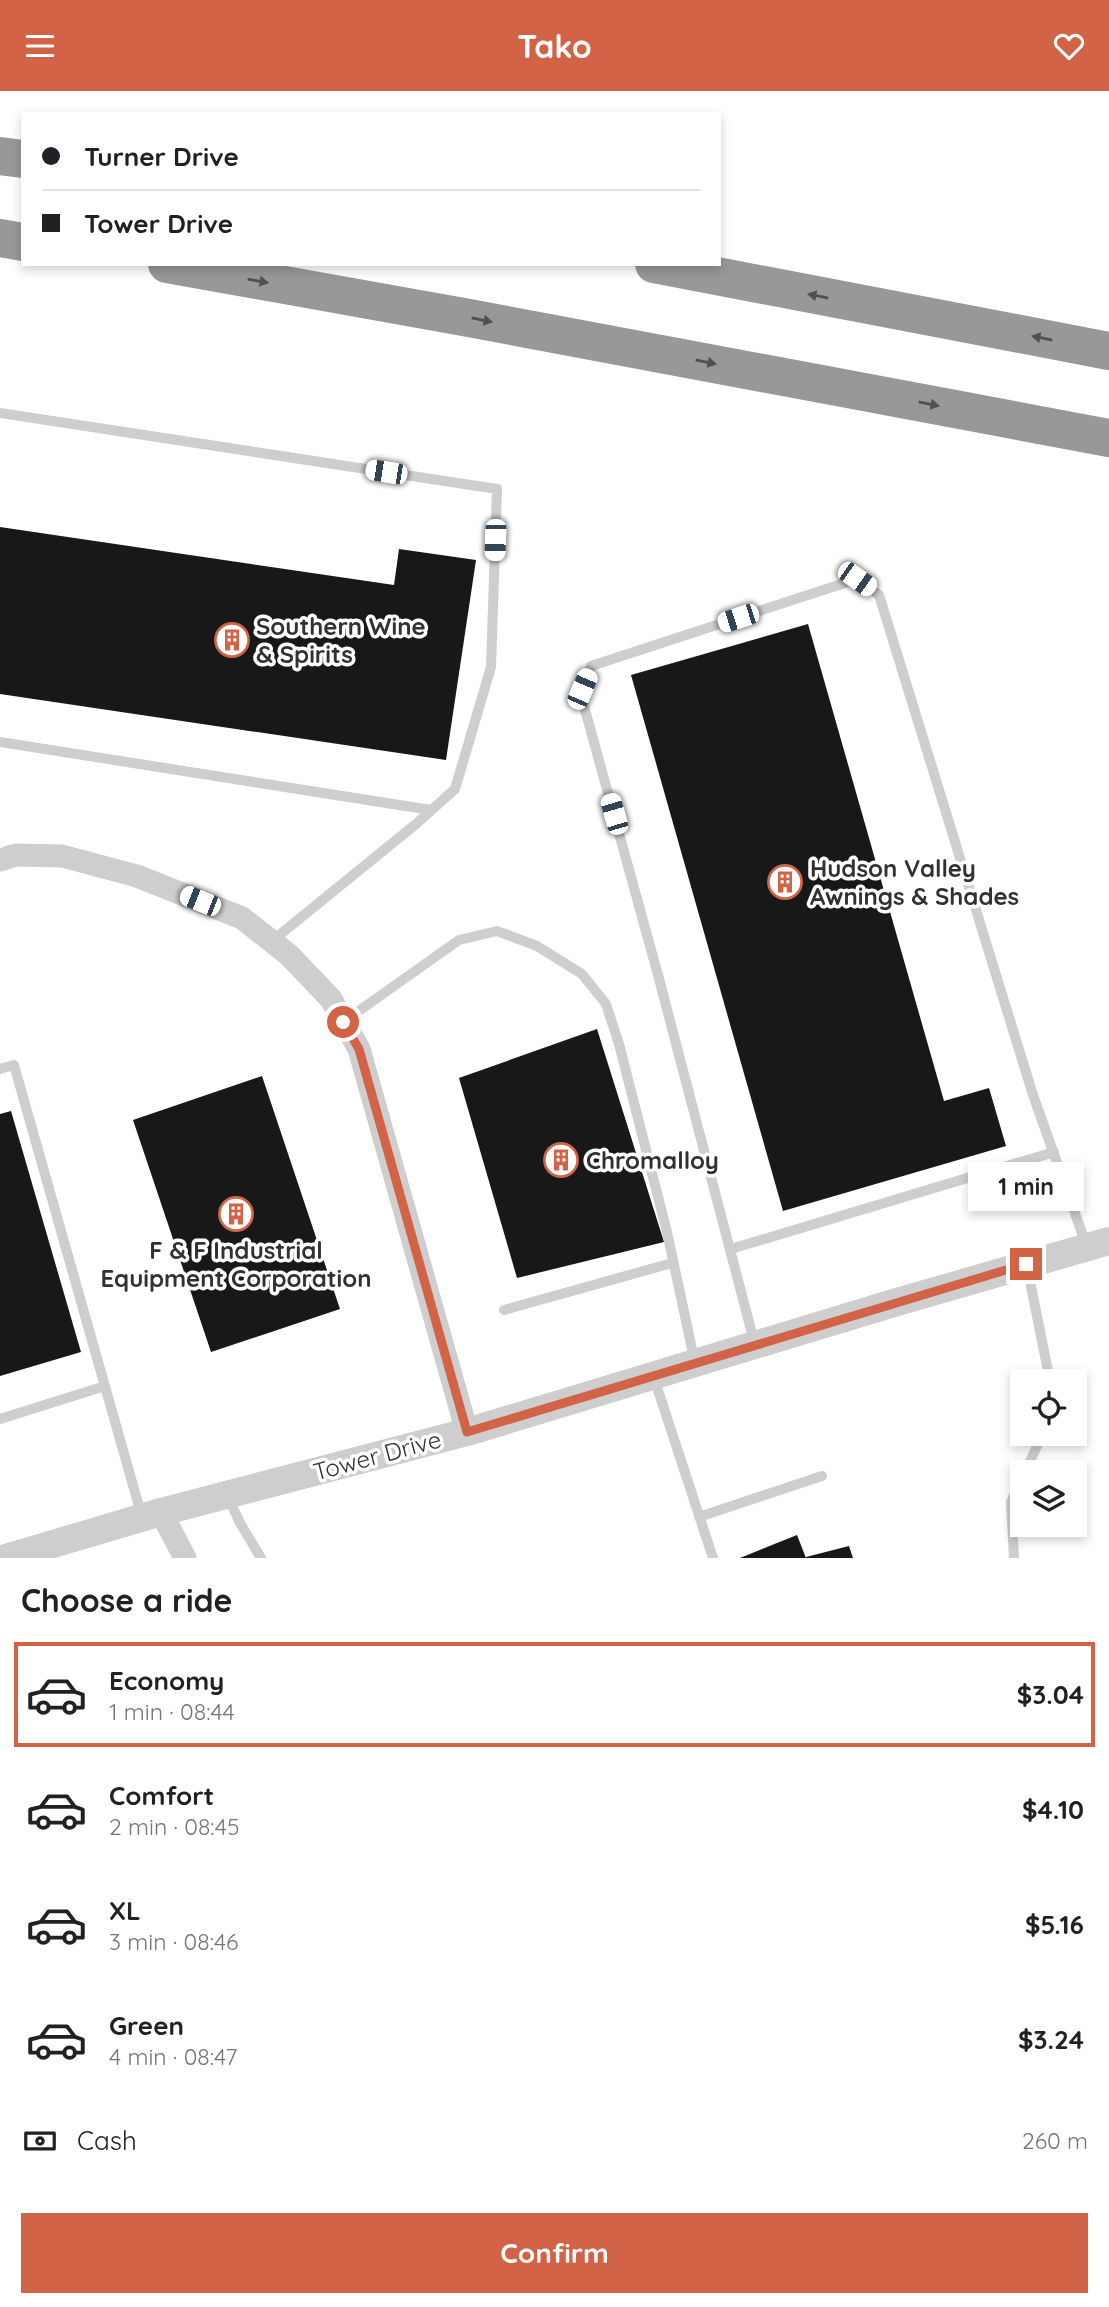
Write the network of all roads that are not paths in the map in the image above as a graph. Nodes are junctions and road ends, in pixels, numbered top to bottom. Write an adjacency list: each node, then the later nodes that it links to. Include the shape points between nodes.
1 (0, 156): 2 (highway)
2 (21, 159)
3 (0, 239): 4 (highway)
4 (21, 242)
5 (178, 266): 9 (highway, one-way to 9)
6 (663, 266): 7 (highway, one-way to 6)
7 (1109, 351)
8 (0, 413): 11 (lane, via 496,489 491,667 455,789)
9 (1109, 438)
10 (0, 741): 11 (lane)
11 (431, 810): 13 (lane)
12 (0, 860): 13 (street, via 16,855 62,856 137,876 242,918)
13 (272, 941): 14 (street, via 331,999)
14 (343, 1022): 19 (lane, via 459,940 497,931 537,946 582,974 607,1004); 28 (street, via 359,1049)
15 (0, 1069): 26 (lane, via 14,1065)
16 (1054, 1152): 17 (lane); 18 (lane); 18 (lane, via 880,595 857,579 592,666 582,689)
17 (1098, 1244): 20 (street, Tower Drive)
18 (730, 1249): 22 (lane)
19 (672, 1263): 21 (lane); 23 (lane)
20 (1026, 1264): 22 (street, Tower Drive); 24 (lane)
21 (505, 1310)
22 (755, 1345): 23 (street, Tower Drive)
23 (695, 1363): 25 (street, Tower Drive)
24 (1048, 1369)
25 (653, 1376): 28 (street, Tower Drive); 32 (lane)
26 (105, 1386): 27 (lane); 31 (lane)
27 (0, 1419)
28 (467, 1432): 30 (street, Tower Drive)
29 (821, 1476): 32 (lane)
30 (227, 1495): 31 (street, Tower Drive); 36 (lane)
31 (152, 1514): 34 (street, Tower Drive); 35 (street)
32 (699, 1517): 37 (lane)
33 (1013, 1537): 38 (lane)
34 (6, 1558)
35 (185, 1558)
36 (261, 1558)
37 (713, 1558)
38 (1014, 1558)

